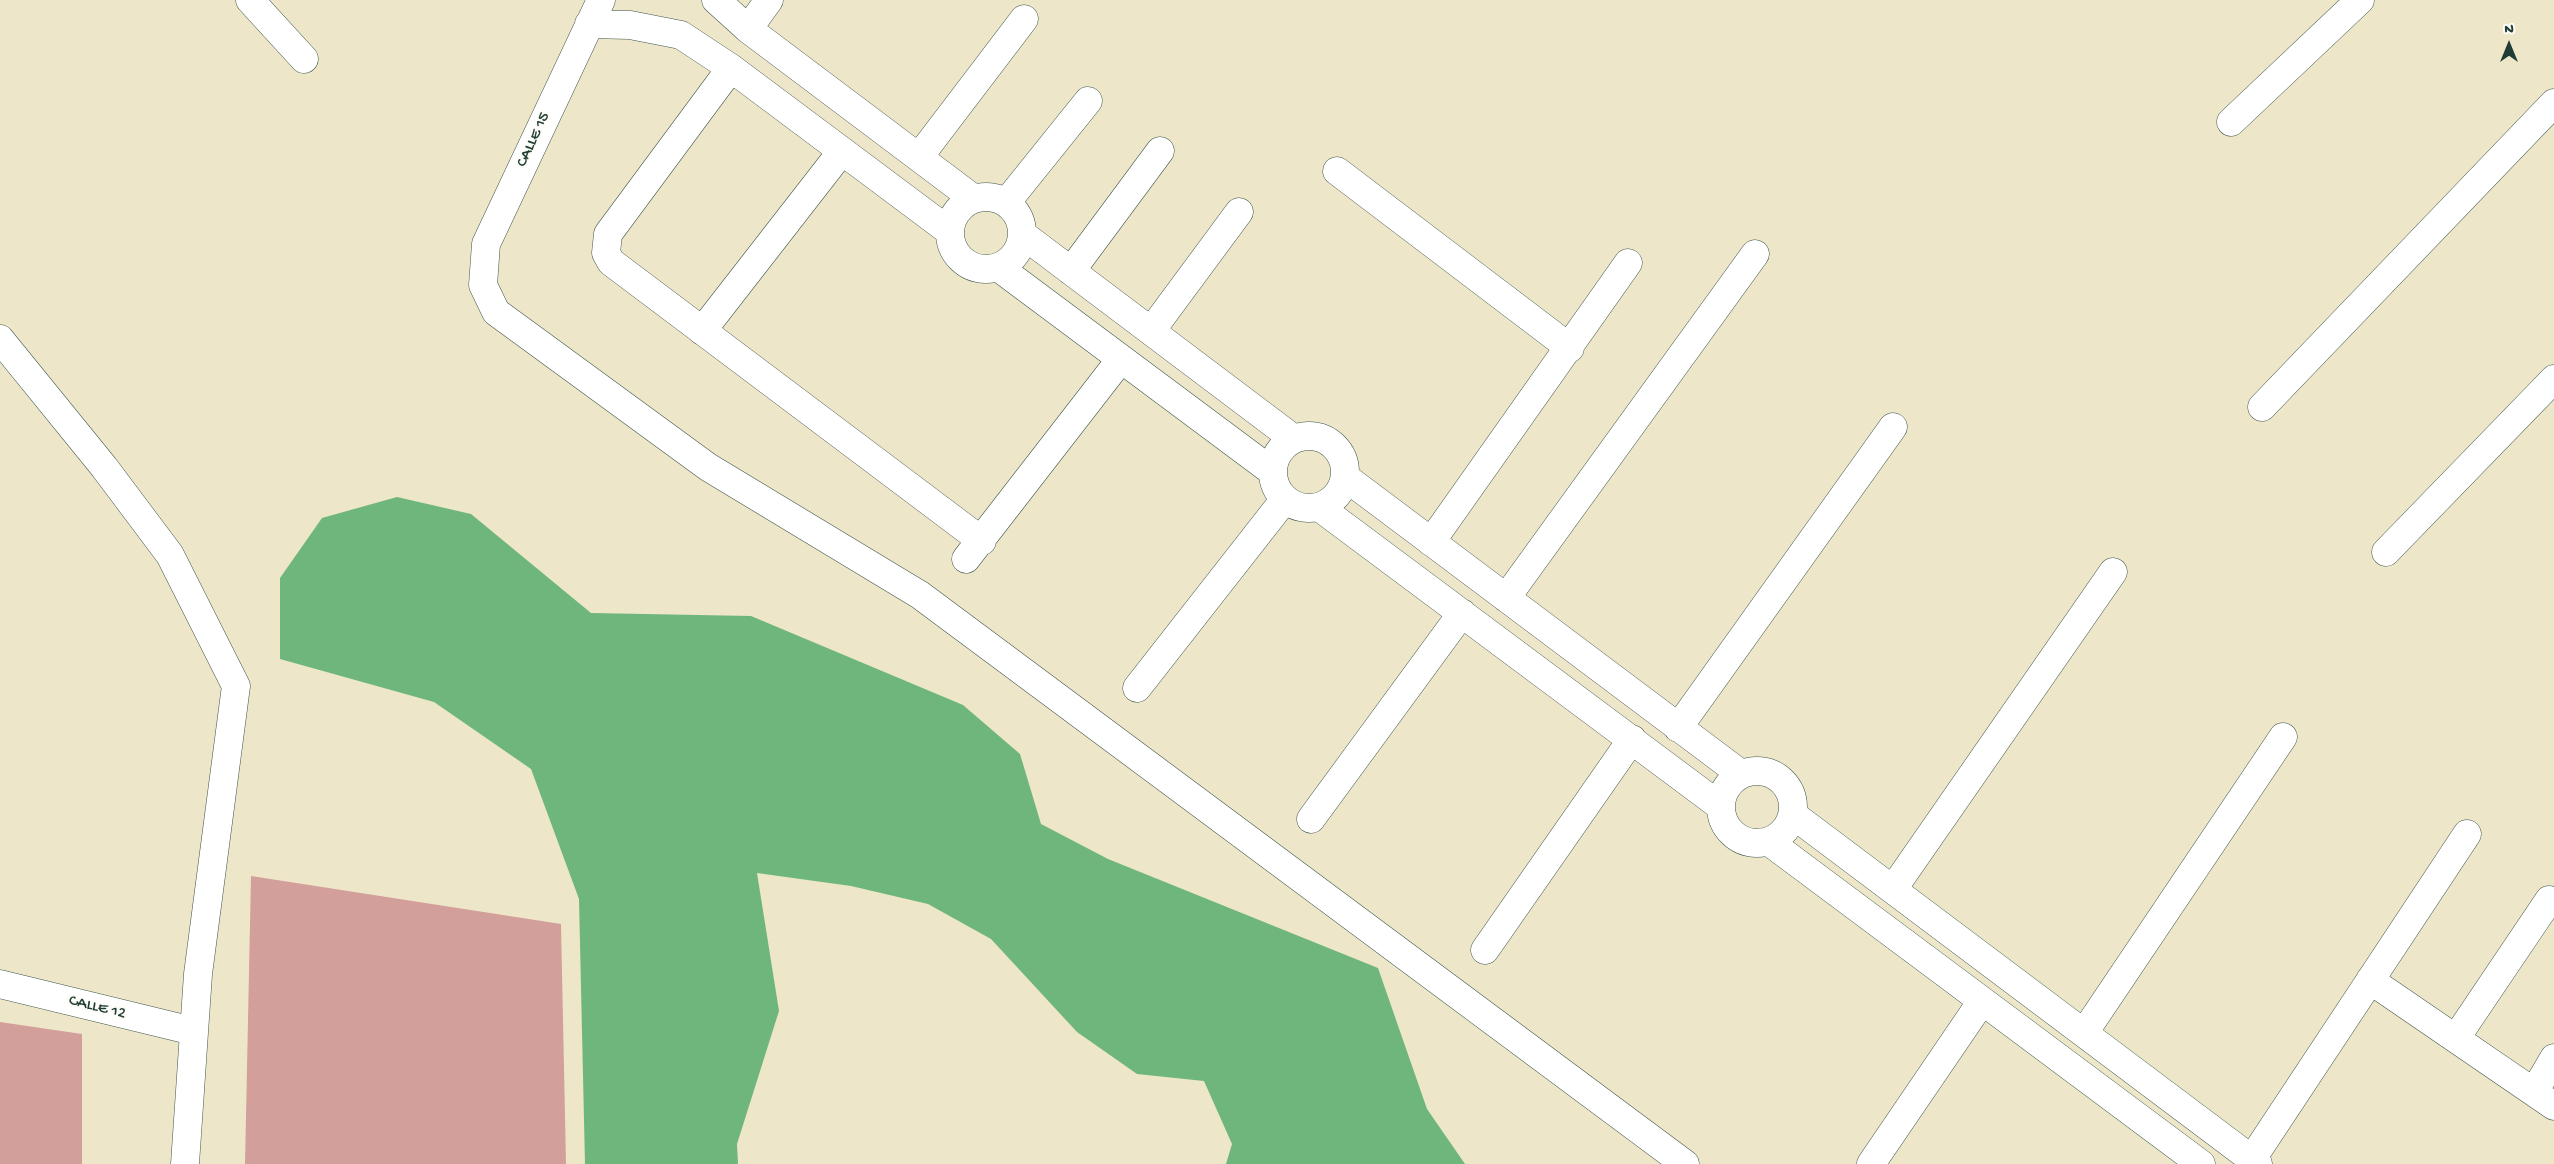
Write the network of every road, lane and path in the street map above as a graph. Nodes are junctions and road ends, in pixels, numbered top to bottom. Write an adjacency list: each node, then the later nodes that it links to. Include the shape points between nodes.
1 (250, 0): 9 (street)
2 (601, 0): 7 (street, CALLE 15)
3 (716, 0): 8 (street)
4 (769, 0): 8 (street)
5 (2360, 0): 13 (street)
6 (1024, 19): 16 (street)
7 (589, 24): 10 (street, via 630,26 680,35); 68 (street, CALLE 15, via 486,244 483,285 496,312 708,467 920,595)
8 (748, 29): 16 (street)
9 (304, 59)
10 (731, 68): 15 (street); 28 (street, via 608,234 605,244 606,253 618,270)
11 (1088, 100): 19 (street)
12 (2554, 103): 33 (street)
13 (2230, 122)
14 (1160, 150): 26 (street)
15 (842, 151): 21 (street); 28 (street)
16 (920, 157): 18 (street)
17 (1337, 171): 30 (street)
18 (974, 198): 19 (street, via 991,197); 21 (street, via 957,211)
19 (1006, 203): 22 (street, via 1020,222)
20 (1239, 212): 27 (street)
21 (949, 231): 25 (street, via 950,243 964,262 974,268)
22 (1022, 234): 25 (street, via 1015,254); 26 (street)
23 (1754, 254): 43 (street)
24 (1628, 263): 30 (street)
25 (998, 267): 31 (street)
26 (1071, 271): 27 (street)
27 (1150, 331): 35 (street)
28 (702, 332): 31 (street, via 974,550)
29 (0, 339): 61 (street, via 104,467 170,555 236,686)
30 (1570, 348): 40 (street)
31 (1122, 359): 36 (street)
32 (2554, 379): 41 (street)
33 (2262, 406)
34 (1892, 427): 46 (street)
35 (1294, 439): 36 (street, via 1279,453); 37 (street, via 1316,437 1335,447 1342,456)
36 (1273, 472): 38 (street)
37 (1345, 477): 39 (street, via 1337,496); 40 (street)
38 (1284, 499): 39 (street, via 1300,507); 45 (street)
39 (1319, 507): 44 (street)
40 (1431, 542): 43 (street)
41 (2386, 552)
42 (2113, 572): 55 (street)
43 (1506, 598): 46 (street)
44 (1462, 613): 48 (street); 52 (street)
45 (1137, 688)
46 (1678, 728): 49 (street)
47 (2283, 737): 62 (street)
48 (1632, 740): 50 (street); 57 (street)
49 (1741, 774): 50 (street, via 1726,788); 51 (street, via 1763,772 1783,782 1793,802)
50 (1720, 806): 54 (street, via 1722,817 1735,836 1756,844)
51 (1792, 814): 54 (street, via 1784,831); 55 (street)
52 (1311, 819)
53 (2467, 834): 58 (street)
54 (1768, 842): 60 (street)
55 (1892, 889): 62 (street)
56 (2549, 900): 63 (street)
57 (1484, 950)
58 (2370, 980): 63 (street); 66 (street)
59 (0, 984): 61 (street, CALLE 12)
60 (1982, 1001): 69 (street); 70 (street)
61 (193, 1031): 67 (street)
62 (2084, 1033): 66 (street)
63 (2456, 1038): 65 (street)
64 (2554, 1058): 65 (street)
65 (2544, 1099)
66 (2255, 1162)
67 (185, 1164)
68 (1685, 1164)
69 (1871, 1164)
70 (2201, 1164)

